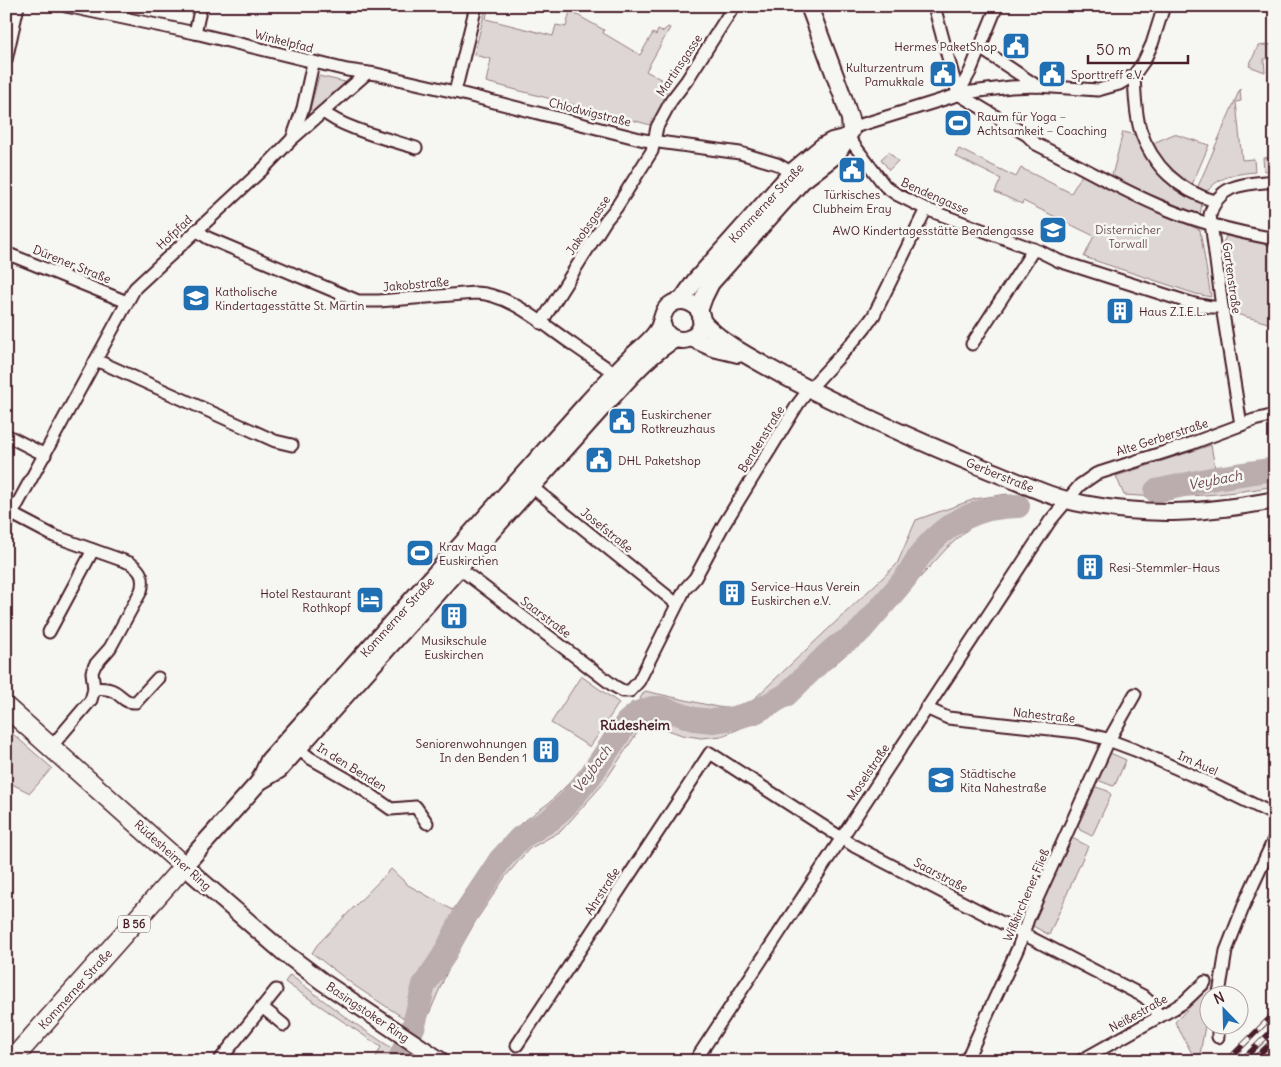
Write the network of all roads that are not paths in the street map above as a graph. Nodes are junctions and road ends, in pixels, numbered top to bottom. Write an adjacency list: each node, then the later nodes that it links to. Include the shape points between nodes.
1 (18, 6): 12 (street)
2 (66, 6): 10 (street, Winkelpfad)
3 (202, 6): 10 (street)
4 (476, 6): 17 (street)
5 (734, 6): 22 (street, Martinsgasse, via 671,101 656,127)
6 (809, 6): 20 (street, via 843,97)
7 (934, 6): 18 (street)
8 (997, 6): 11 (street)
9 (1164, 6): 15 (street, via 1152,44)
10 (195, 33): 13 (street, Winkelpfad)
11 (980, 48): 16 (street); 18 (street)
12 (6, 60)
13 (313, 62): 14 (street, Winkelpfad); 21 (street, Hofpfad)
14 (367, 73): 17 (street, Chlodwigstraße); 19 (street, Hofpfad)
15 (1134, 75): 16 (street, Kommerner Straße, via 1119,84 1098,90); 26 (street, via 1140,128 1154,157 1180,187)
16 (1037, 86): 18 (street, Kommerner Straße)
17 (455, 92): 22 (street, Chlodwigstraße)
18 (958, 94): 20 (street, Kommerner Straße); 28 (street, via 1027,135 1036,144 1135,196)
19 (324, 112): 21 (street, Hofpfad); 23 (street, via 346,125)
20 (850, 132): 24 (street, Kommerner Straße, via 823,146); 27 (street, Bendengasse, via 885,186)
21 (292, 139): 29 (street, Hofpfad)
22 (654, 141): 24 (street, Chlodwigstraße, via 740,153 777,164); 37 (street, Jakobsgasse, via 652,151)
23 (416, 148)
24 (797, 176): 33 (street, Kommerner Straße, via 695,281); 36 (street, Kommerner Straße, via 711,283)
25 (1275, 181): 26 (street, via 1232,187)
26 (1215, 201): 28 (street, Gartenstraße, via 1210,215)
27 (926, 209): 31 (street, Bendengasse); 44 (street, Bendenstraße, via 869,322)
28 (1211, 225): 30 (street); 35 (street, Gartenstraße)
29 (196, 230): 34 (street, Hofpfad, via 142,280); 37 (street, Jakobstraße, via 208,238 358,301 483,293 513,304)
30 (1275, 239)
31 (1034, 249): 35 (street, Bendengasse, via 1059,261 1194,304); 40 (street)
32 (6, 253): 34 (street, Dürener Straße)
33 (681, 301): 36 (street, via 692,304); 38 (street, via 666,308)
34 (127, 302): 42 (street, Hofpfad)
35 (1222, 307): 46 (street, Gartenstraße)
36 (700, 316): 39 (street, via 700,329); 41 (street, Gerberstraße, via 712,331)
37 (541, 322): 43 (street, Jakobstraße)
38 (662, 324): 39 (street, via 666,334); 43 (street, Kommerner Straße)
39 (683, 339): 41 (street, Gerberstraße); 43 (street, Kommerner Straße, via 657,352)
40 (972, 344)
41 (745, 356): 44 (street, Gerberstraße)
42 (96, 360): 48 (street, via 275,441); 49 (street, Hofpfad)
43 (620, 378): 50 (street, Kommerner Straße)
44 (809, 389): 51 (street, Gerberstraße, via 962,460); 57 (street, Bendenstraße)
45 (1275, 415): 46 (street, Alte Gerberstraße)
46 (1240, 425): 51 (street, Alte Gerberstraße, via 1096,474)
47 (6, 435): 49 (street)
48 (292, 445)
49 (44, 456): 53 (street, Hofpfad)
50 (526, 482): 56 (street, Kommerner Straße); 57 (street, Josefstraße)
51 (1066, 500): 52 (street, Gerberstraße, via 1120,510 1163,513 1220,509); 64 (street, Moselstraße)
52 (1275, 500)
53 (12, 514): 54 (street, Hofpfad); 55 (street, via 54,536)
54 (6, 525)
55 (93, 550): 58 (street); 60 (street, via 138,568 144,582 110,648 95,665 92,672)
56 (453, 564): 61 (street, Saarstraße, via 614,686); 66 (street, Kommerner Straße)
57 (677, 604): 61 (street, Bendenstraße, via 639,682)
58 (49, 632)
59 (158, 678): 60 (street, via 136,702 125,701 106,688)
60 (94, 689): 67 (street, via 87,707)
61 (630, 691)
62 (1135, 694): 65 (street)
63 (6, 707): 67 (main road, Rüdesheimer Ring)
64 (926, 708): 65 (street, Nahestraße, via 948,718 1078,732); 71 (street, Moselstraße)
65 (1109, 740): 69 (street, Im Auel); 74 (street, Wißkirchener Fließ)
66 (293, 744): 70 (street, In den Benden, via 391,809 416,807); 73 (street, Kommerner Straße, via 269,760 259,782)
67 (51, 747): 73 (main road, Rüdesheimer Ring)
68 (710, 753): 71 (street, Saarstraße); 84 (street, Ahrstraße)
69 (1275, 815)
70 (427, 823)
71 (840, 838): 74 (street, Saarstraße); 88 (street, Moselstraße)
72 (1275, 838): 77 (street, via 1226,951)
73 (184, 866): 75 (street, Rüdesheimer Ring); 85 (main road, Kommerner Straße / B 56)
74 (1023, 934): 80 (street, Saarstraße, via 1143,996); 89 (street, Wißkirchener Fließ)
75 (296, 962): 87 (street, Basingstoker Ring)
76 (1205, 982): 80 (street, Neißestraße, via 1184,1002)
77 (1221, 984)
78 (276, 990): 79 (street)
79 (262, 1007): 81 (street); 86 (street)
80 (1159, 1017): 90 (street, Neißestraße)
81 (284, 1025)
82 (1218, 1034): 83 (street)
83 (1218, 1038)
84 (517, 1045)
85 (11, 1061)
86 (219, 1061)
87 (441, 1061)
88 (694, 1061)
89 (966, 1061)
90 (1080, 1061)

